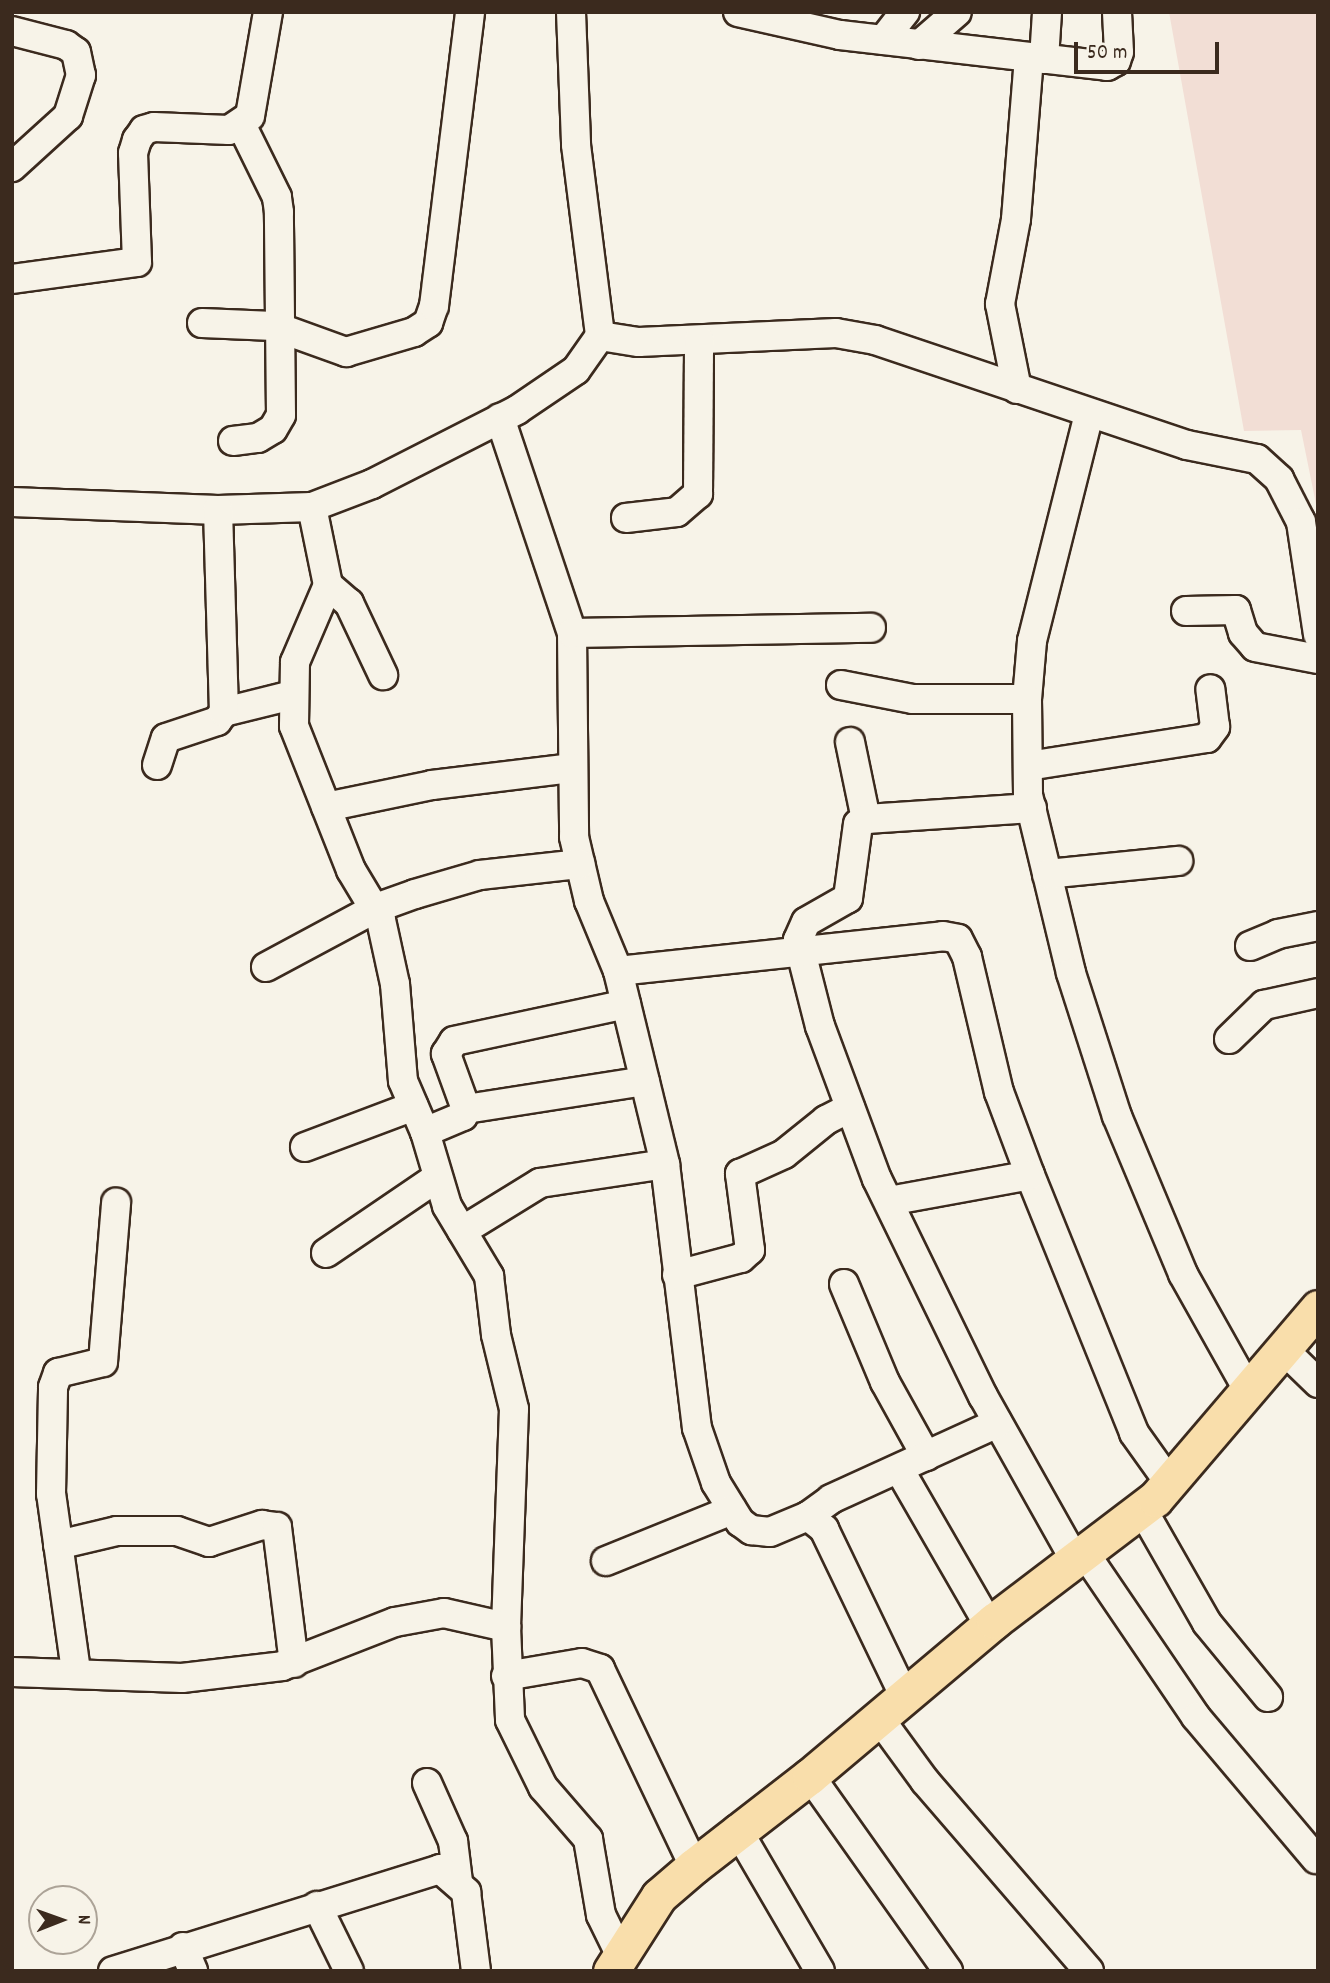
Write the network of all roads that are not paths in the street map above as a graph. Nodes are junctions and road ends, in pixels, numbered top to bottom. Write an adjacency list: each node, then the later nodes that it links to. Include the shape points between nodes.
1 (268, 12): 13 (street, via 255,101)
2 (470, 12): 17 (street, via 434,306 428,323 414,332 346,352)
3 (571, 12): 18 (street, via 576,145)
4 (738, 12): 10 (street)
5 (905, 12): 10 (street)
6 (957, 12): 11 (street)
7 (1047, 12): 12 (street)
8 (1117, 12): 12 (street, via 1116,61 1107,66)
9 (12, 31): 14 (street, via 66,45 76,52 81,75 68,116)
10 (883, 40): 11 (street)
11 (919, 45): 12 (street)
12 (1036, 59): 20 (street, via 1000,304)
13 (241, 124): 15 (street, via 229,130 144,130 133,153 137,262); 17 (street, via 277,197)
14 (12, 167)
15 (12, 279)
16 (201, 323): 17 (street)
17 (282, 328): 23 (street, via 278,424 258,438)
18 (600, 336): 19 (street, via 613,341); 22 (street, via 576,370)
19 (699, 340): 20 (street, via 846,334); 27 (street, via 698,494 677,512)
20 (1017, 389): 21 (street)
21 (1089, 414): 32 (street, via 1265,463 1287,489 1301,522); 38 (street, via 1032,641)
22 (500, 418): 25 (street, via 372,484); 31 (street)
23 (233, 441)
24 (12, 502): 26 (street)
25 (312, 507): 26 (street); 28 (street)
26 (218, 510): 39 (street)
27 (626, 518)
28 (328, 585): 34 (street, via 349,603); 37 (street, via 295,662)
29 (1186, 611): 33 (street, via 1236,610 1243,633 1255,647)
30 (871, 628): 31 (street)
31 (572, 633): 43 (street)
32 (1318, 635)
33 (1318, 659)
34 (383, 675)
35 (841, 685): 38 (street, via 912,699)
36 (1210, 689): 42 (street, via 1215,727 1208,738)
37 (292, 695): 39 (street); 44 (street, via 298,738)
38 (1027, 699): 42 (street)
39 (223, 712): 41 (street, via 216,721 166,738)
40 (850, 742): 46 (street)
41 (158, 765)
42 (1028, 766): 45 (street)
43 (573, 768): 44 (street, via 432,785); 48 (street, via 572,815)
44 (326, 807): 50 (street, via 351,870)
45 (1032, 808): 46 (street); 49 (street)
46 (866, 819): 53 (street, via 854,831 848,898 806,922 798,940)
47 (1178, 861): 49 (street)
48 (580, 863): 50 (street, via 480,875); 55 (street, via 606,948)
49 (1047, 874): 77 (street, via 1071,973 1117,1116 1183,1275)
50 (376, 908): 54 (street); 60 (street, via 395,984 400,1068)
51 (1318, 926): 52 (street, via 1278,934)
52 (1250, 946)
53 (800, 951): 55 (street); 61 (street, via 820,1026); 66 (street, via 943,936 958,939 967,957 999,1092)
54 (267, 967)
55 (618, 971): 57 (street)
56 (1318, 993): 58 (street, via 1264,1005)
57 (626, 1004): 59 (street); 62 (street, via 454,1041 446,1054)
58 (1229, 1039)
59 (645, 1081): 62 (street); 65 (street)
60 (414, 1106): 63 (street); 64 (street)
61 (850, 1108): 68 (street); 72 (street, via 826,1119 783,1154 740,1174 750,1250 741,1258)
62 (466, 1109): 63 (street, via 463,1116)
63 (425, 1132): 67 (street)
64 (304, 1147)
65 (664, 1164): 70 (street, via 540,1183); 72 (street)
66 (1030, 1175): 68 (street); 81 (street, via 1131,1425)
67 (439, 1177): 70 (street, via 447,1206); 71 (street)
68 (889, 1201): 78 (street)
69 (116, 1203): 85 (street, via 103,1362 58,1373 54,1379 51,1494)
70 (462, 1231): 89 (street, via 489,1276 496,1335 514,1409)
71 (326, 1253)
72 (677, 1275): 83 (street, via 697,1428 716,1483)
73 (844, 1284): 79 (street, via 885,1382)
74 (1318, 1308): 75 (main road)
75 (1286, 1351): 76 (street); 77 (main road)
76 (1318, 1383)
77 (1247, 1388): 81 (main road)
78 (998, 1423): 79 (street); 86 (street)
79 (926, 1457): 80 (street)
80 (899, 1469): 84 (street, via 831,1499); 88 (street)
81 (1169, 1482): 82 (main road)
82 (1142, 1509): 86 (main road); 94 (street, via 1207,1623)
83 (732, 1510): 84 (street, via 740,1522 761,1532); 87 (street)
84 (808, 1516): 95 (street, via 824,1529)
85 (58, 1545): 90 (street, via 117,1531 169,1530 209,1542 262,1525 277,1527); 91 (street)
86 (1081, 1558): 88 (main road); 99 (street, via 1196,1717)
87 (606, 1561)
88 (989, 1625): 95 (main road)
89 (506, 1627): 90 (street, via 443,1613 395,1622); 93 (street)
90 (294, 1663): 91 (street, via 169,1679)
91 (76, 1671): 92 (street)
92 (12, 1672)
93 (506, 1676): 100 (street, via 582,1663 600,1670); 104 (street, via 514,1734 543,1787 588,1839 601,1915)
94 (1268, 1697)
95 (892, 1707): 96 (main road); 110 (street, via 925,1781)
96 (810, 1776): 98 (main road); 109 (street)
97 (427, 1783): 101 (street, via 453,1841)
98 (737, 1829): 100 (main road); 108 (street)
99 (1316, 1859)
100 (694, 1866): 104 (main road, via 659,1896)
101 (458, 1880): 102 (street, via 440,1869 431,1870); 107 (street, via 469,1906)
102 (317, 1906): 103 (street); 106 (street)
103 (188, 1959): 105 (street)
104 (616, 1962)
105 (122, 1969)
106 (349, 1971)
107 (476, 1971)
108 (820, 1971)
109 (948, 1971)
110 (1089, 1971)

